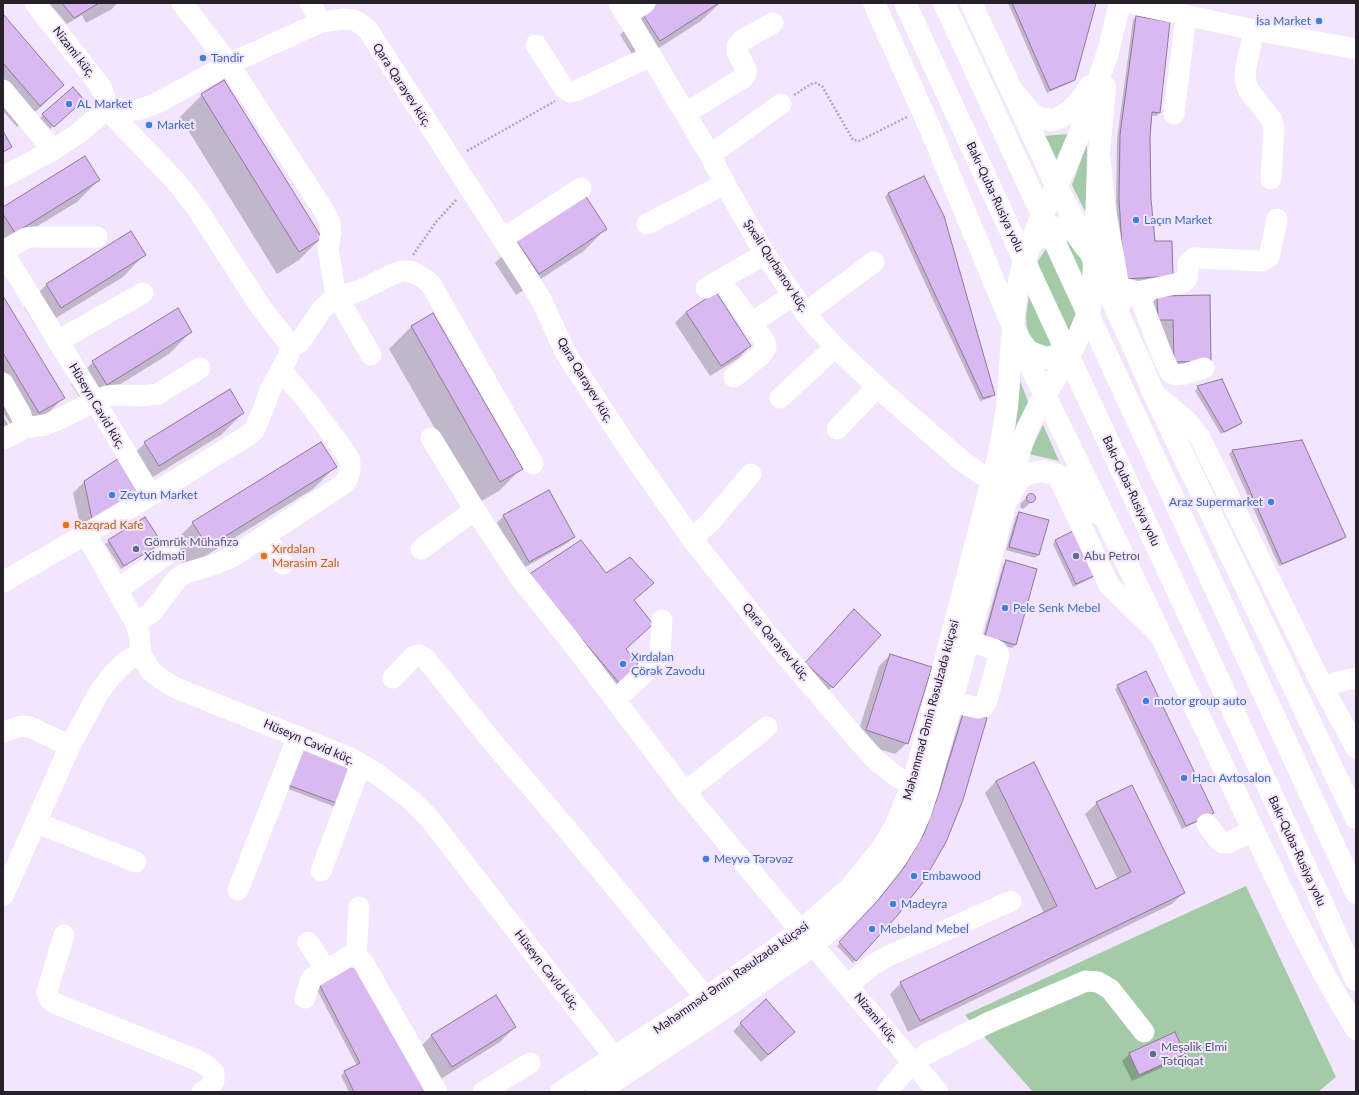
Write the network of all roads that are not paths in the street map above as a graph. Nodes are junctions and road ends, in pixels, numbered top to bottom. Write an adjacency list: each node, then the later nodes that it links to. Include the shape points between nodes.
1 (35, 3): 24 (street, Nizami küç., via 101,88 105,98)
2 (182, 3): 20 (street)
3 (310, 3): 13 (street)
4 (645, 3): 11 (street)
5 (874, 3): 52 (main road)
6 (905, 3): 123 (main road, Bakı-Quba-Rusiya yolu)
7 (944, 3): 114 (main road)
8 (971, 3): 21 (main road)
9 (1120, 3): 18 (main road)
10 (1130, 3): 12 (street)
11 (622, 9): 19 (street, Şıxəli Qurbanov küç.)
12 (1186, 16): 15 (street); 26 (street)
13 (321, 22): 20 (street, Qara Qarayev küç.); 38 (street, Qara Qarayev küç., via 354,20 368,30)
14 (773, 23): 25 (street, via 736,46 746,69 743,78)
15 (1254, 30): 17 (street); 31 (street, via 1245,79 1248,89 1272,120 1274,128)
16 (536, 45): 19 (street, via 564,88 570,92)
17 (1356, 49)
18 (1108, 52): 21 (main road, via 1088,91 1070,111 1057,119 1038,118 1029,111); 28 (main road); 33 (main road, via 1072,153)
19 (651, 56): 25 (street, Şıxəli Qurbanov küç.)
20 (228, 64): 24 (street, Qara Qarayev küç., via 143,109 126,110); 49 (street, via 326,214 330,223 328,248)
21 (1009, 85): 33 (main road)
22 (3, 90): 27 (street)
23 (781, 104): 29 (street)
24 (104, 106): 27 (street, via 92,123); 57 (street, via 179,185)
25 (686, 113): 29 (street, Şıxəli Qurbanov küç.)
26 (1174, 114)
27 (53, 150): 30 (street)
28 (1099, 153): 41 (main road); 45 (main road, via 1105,210)
29 (710, 155): 32 (street, Şıxəli Qurbanov küç.)
30 (3, 177)
31 (1271, 179)
32 (725, 184): 36 (street); 40 (street, Şıxəli Qurbanov küç.)
33 (1056, 187): 41 (main road); 43 (main road)
34 (581, 188): 38 (street)
35 (1277, 220): 45 (street, via 1269,257 1262,261 1194,258 1188,263 1188,277 1184,282)
36 (647, 224)
37 (98, 237): 39 (street, via 26,238)
38 (502, 239): 83 (street, Qara Qarayev küç., via 542,301 564,350 576,369)
39 (3, 252): 54 (street, Hüseyn Cavid küç.)
40 (765, 254): 44 (street); 48 (street, Şıxəli Qurbanov küç.)
41 (1094, 261): 43 (main road, via 1074,231 1061,227 1042,233 1032,245); 53 (main road, via 1090,308); 56 (main road)
42 (874, 262): 50 (street)
43 (1023, 264): 52 (main road)
44 (706, 288)
45 (1128, 289): 56 (main road, via 1122,307); 60 (street, via 1170,372 1180,375)
46 (143, 293): 54 (street)
47 (730, 293): 51 (street)
48 (792, 295): 50 (street, Şıxəli Qurbanov küç.); 51 (street)
49 (336, 297): 57 (street, via 322,309 300,342); 58 (street); 73 (street, via 359,291 402,271 410,271 425,279 432,286)
50 (805, 313): 55 (street, Şıxəli Qurbanov küç.)
51 (752, 323): 62 (street, via 765,342 766,348)
52 (1013, 327): 53 (main road, via 1028,351 1045,358 1060,355); 66 (main road); 76 (main road, Məhəmməd Əmin Rəsulzadə küçəsi, via 1004,426)
53 (1080, 333): 66 (main road)
54 (58, 341): 68 (street, Hüseyn Cavid küç.)
55 (835, 346): 64 (street, Şıxəli Qurbanov küç.); 67 (street)
56 (1133, 346): 65 (main road)
57 (290, 348): 61 (street)
58 (371, 355)
59 (200, 368): 68 (street, via 158,394 107,396)
60 (1204, 368)
61 (281, 370): 77 (street, via 254,430 249,435); 82 (street, via 345,452 350,461 350,470 342,485)
62 (734, 377)
63 (3, 384): 69 (street, via 21,415)
64 (877, 387): 70 (street); 76 (street, Şıxəli Qurbanov küç., via 962,461 981,474)
65 (1154, 394): 96 (street, via 1187,421 1199,436); 107 (main road)
66 (1046, 395): 78 (main road, via 1027,429); 80 (main road)
67 (780, 398)
68 (95, 401): 69 (street, via 45,425); 77 (street, Hüseyn Cavid küç.)
69 (25, 428): 72 (street)
70 (837, 429)
71 (431, 438): 79 (street, Nizami küç.)
72 (3, 439)
73 (533, 464)
74 (752, 474): 83 (street)
75 (1057, 474): 78 (main road, via 1043,471 1023,476); 80 (main road, via 1072,483); 91 (street, via 1109,585)
76 (993, 478): 105 (main road, Məhəmməd Əmin Rəsulzadə küçəsi)
77 (151, 495): 81 (street)
78 (1003, 509): 92 (main road, Məhəmməd Əmin Rəsulzadə küçəsi)
79 (475, 510): 84 (street); 97 (street, Nizami küç., via 518,575)
80 (1110, 528): 91 (main road)
81 (86, 534): 87 (street); 88 (street, Hüseyn Cavid küç.)
82 (265, 535): 86 (street); 90 (street, via 232,557 178,578 152,612)
83 (692, 539): 105 (street, Qara Qarayev küç., via 770,637 861,743 888,770)
84 (421, 549)
85 (170, 552): 88 (street)
86 (283, 564)
87 (3, 582)
88 (117, 590): 90 (street, Hüseyn Cavid küç.)
89 (662, 620): 97 (street, via 660,654 654,664)
90 (136, 624): 93 (street, Hüseyn Cavid küç.)
91 (1162, 637): 110 (main road)
92 (968, 641): 98 (main road, Məhəmməd Əmin Rəsulzadə küçəsi); 98 (street, via 998,651 997,663 983,707)
93 (141, 654): 101 (street, Hüseyn Cavid küç., via 150,670 176,688); 102 (street, via 128,660 111,676 98,694)
94 (393, 678): 126 (street, via 414,656 419,655 426,659)
95 (1356, 678): 96 (street, via 1337,682)
96 (1324, 689): 103 (street)
97 (615, 700): 106 (street, Nizami küç.)
98 (952, 702): 119 (main road, Məhəmməd Əmin Rəsulzadə küçəsi, via 928,789 910,836 897,856 849,914)
99 (766, 727): 106 (street)
100 (3, 732): 102 (street, via 21,726 30,727)
101 (298, 736): 104 (street, Hüseyn Cavid küç.); 113 (street)
102 (70, 746): 108 (street)
103 (1356, 748)
104 (361, 764): 112 (street); 129 (street, Hüseyn Cavid küç., via 411,800 429,818)
105 (913, 784): 119 (main road, Məhəmməd Əmin Rəsulzadə küçəsi, via 895,827 883,847)
106 (685, 792): 119 (street, Nizami küç.)
107 (1356, 818)
108 (37, 823): 111 (street); 115 (street)
109 (1207, 824): 110 (street, via 1223,843)
110 (1254, 830): 127 (main road, via 1295,918)
111 (136, 862)
112 (321, 872)
113 (238, 890)
114 (1355, 891)
115 (3, 896)
116 (1011, 901): 124 (street, via 886,957)
117 (359, 907): 121 (street)
118 (64, 935): 132 (street, via 47,992 50,1000 199,1061 214,1073 214,1081)
119 (807, 938): 124 (street, Nizami küç.); 126 (main road, Məhəmməd Əmin Rəsulzadə küçəsi); 136 (main road, Məhəmməd Əmin Rəsulzadə küçəsi, via 717,1013)
120 (308, 942): 122 (street)
121 (356, 957): 122 (street, via 348,957); 133 (street, via 363,962)
122 (326, 970): 125 (street, via 312,978)
123 (1356, 980)
124 (848, 985): 131 (street, Nizami küç.)
125 (305, 998)
126 (706, 998): 129 (main road, Məhəmməd Əmin Rəsulzadə küçəsi)
127 (1356, 1029)
128 (1144, 1032): 131 (street, via 1110,989 1098,982 1086,981 990,1022 926,1054)
129 (615, 1058): 135 (main road, Məhəmməd Əmin Rəsulzadə küçəsi)
130 (530, 1062): 134 (street)
131 (914, 1063): 137 (street); 138 (street, Nizami küç.)
132 (202, 1092)
133 (437, 1092)
134 (483, 1092)
135 (561, 1092)
136 (597, 1092)
137 (887, 1092)
138 (938, 1092)

